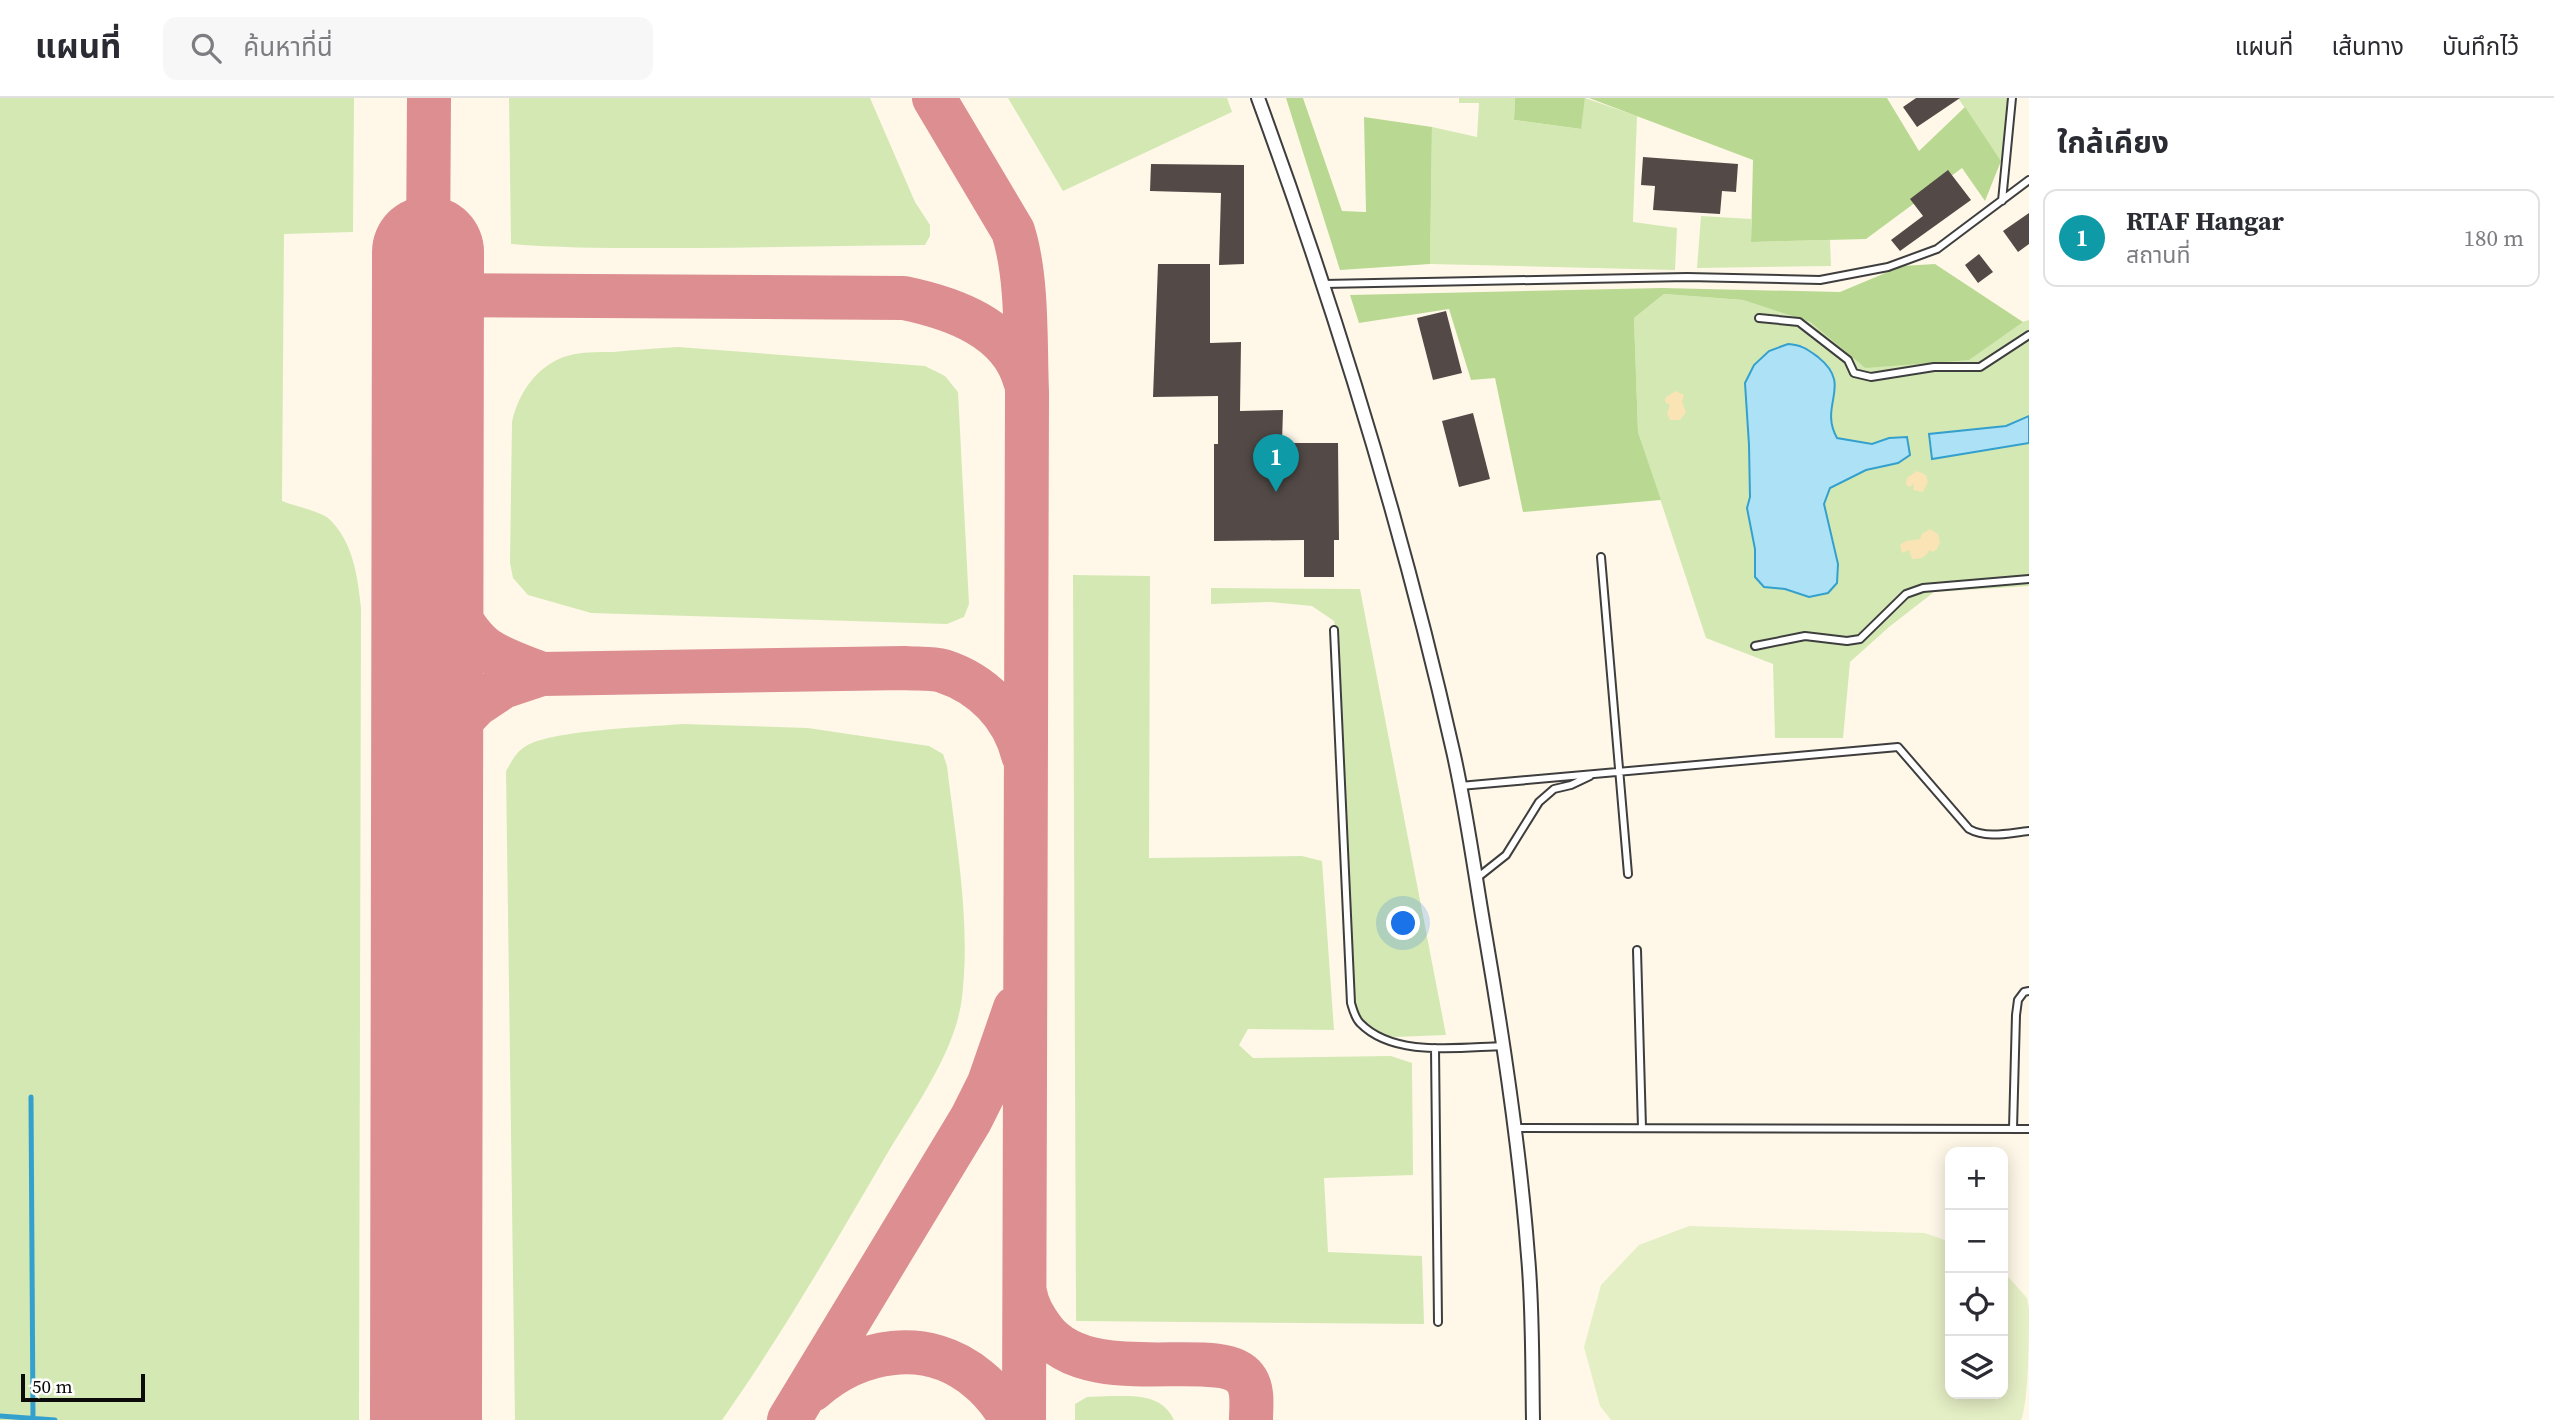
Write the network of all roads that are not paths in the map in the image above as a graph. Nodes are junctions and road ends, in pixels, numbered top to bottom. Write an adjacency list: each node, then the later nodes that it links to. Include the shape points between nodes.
1 (2012, 98): 4 (lane)
2 (1261, 99): 5 (street)
3 (2029, 180): 4 (lane)
4 (2002, 201): 5 (lane, via 1937,249 1888,267 1820,279)
5 (1324, 284): 14 (street, via 1421,616)
6 (1759, 318): 7 (lane, via 1799,322 1848,360 1854,373 1871,377 1934,367 1980,366)
7 (2029, 335)
8 (1601, 557): 12 (lane)
9 (2029, 579): 11 (lane, via 1923,588 1906,594 1860,639 1805,636)
10 (1334, 630): 21 (lane, via 1351,1003 1358,1021 1376,1036 1417,1048)
11 (1755, 646)
12 (1620, 772): 13 (lane); 15 (lane, via 1898,747 1969,829 1992,835); 16 (lane)
13 (1594, 774): 14 (lane); 17 (lane, via 1554,789 1539,802 1506,855)
14 (1460, 786): 17 (street)
15 (2029, 831)
16 (1628, 874)
17 (1476, 879): 20 (street)
18 (1637, 950): 23 (lane)
19 (2029, 991): 24 (lane, via 2018,1000 2016,1014)
20 (1504, 1046): 21 (lane); 22 (street)
21 (1435, 1048): 26 (lane)
22 (1514, 1128): 23 (lane); 27 (street, via 1528,1255)
23 (1642, 1128): 24 (lane)
24 (2013, 1129): 25 (lane)
25 (2029, 1129)
26 (1437, 1322)
27 (1534, 1420)

